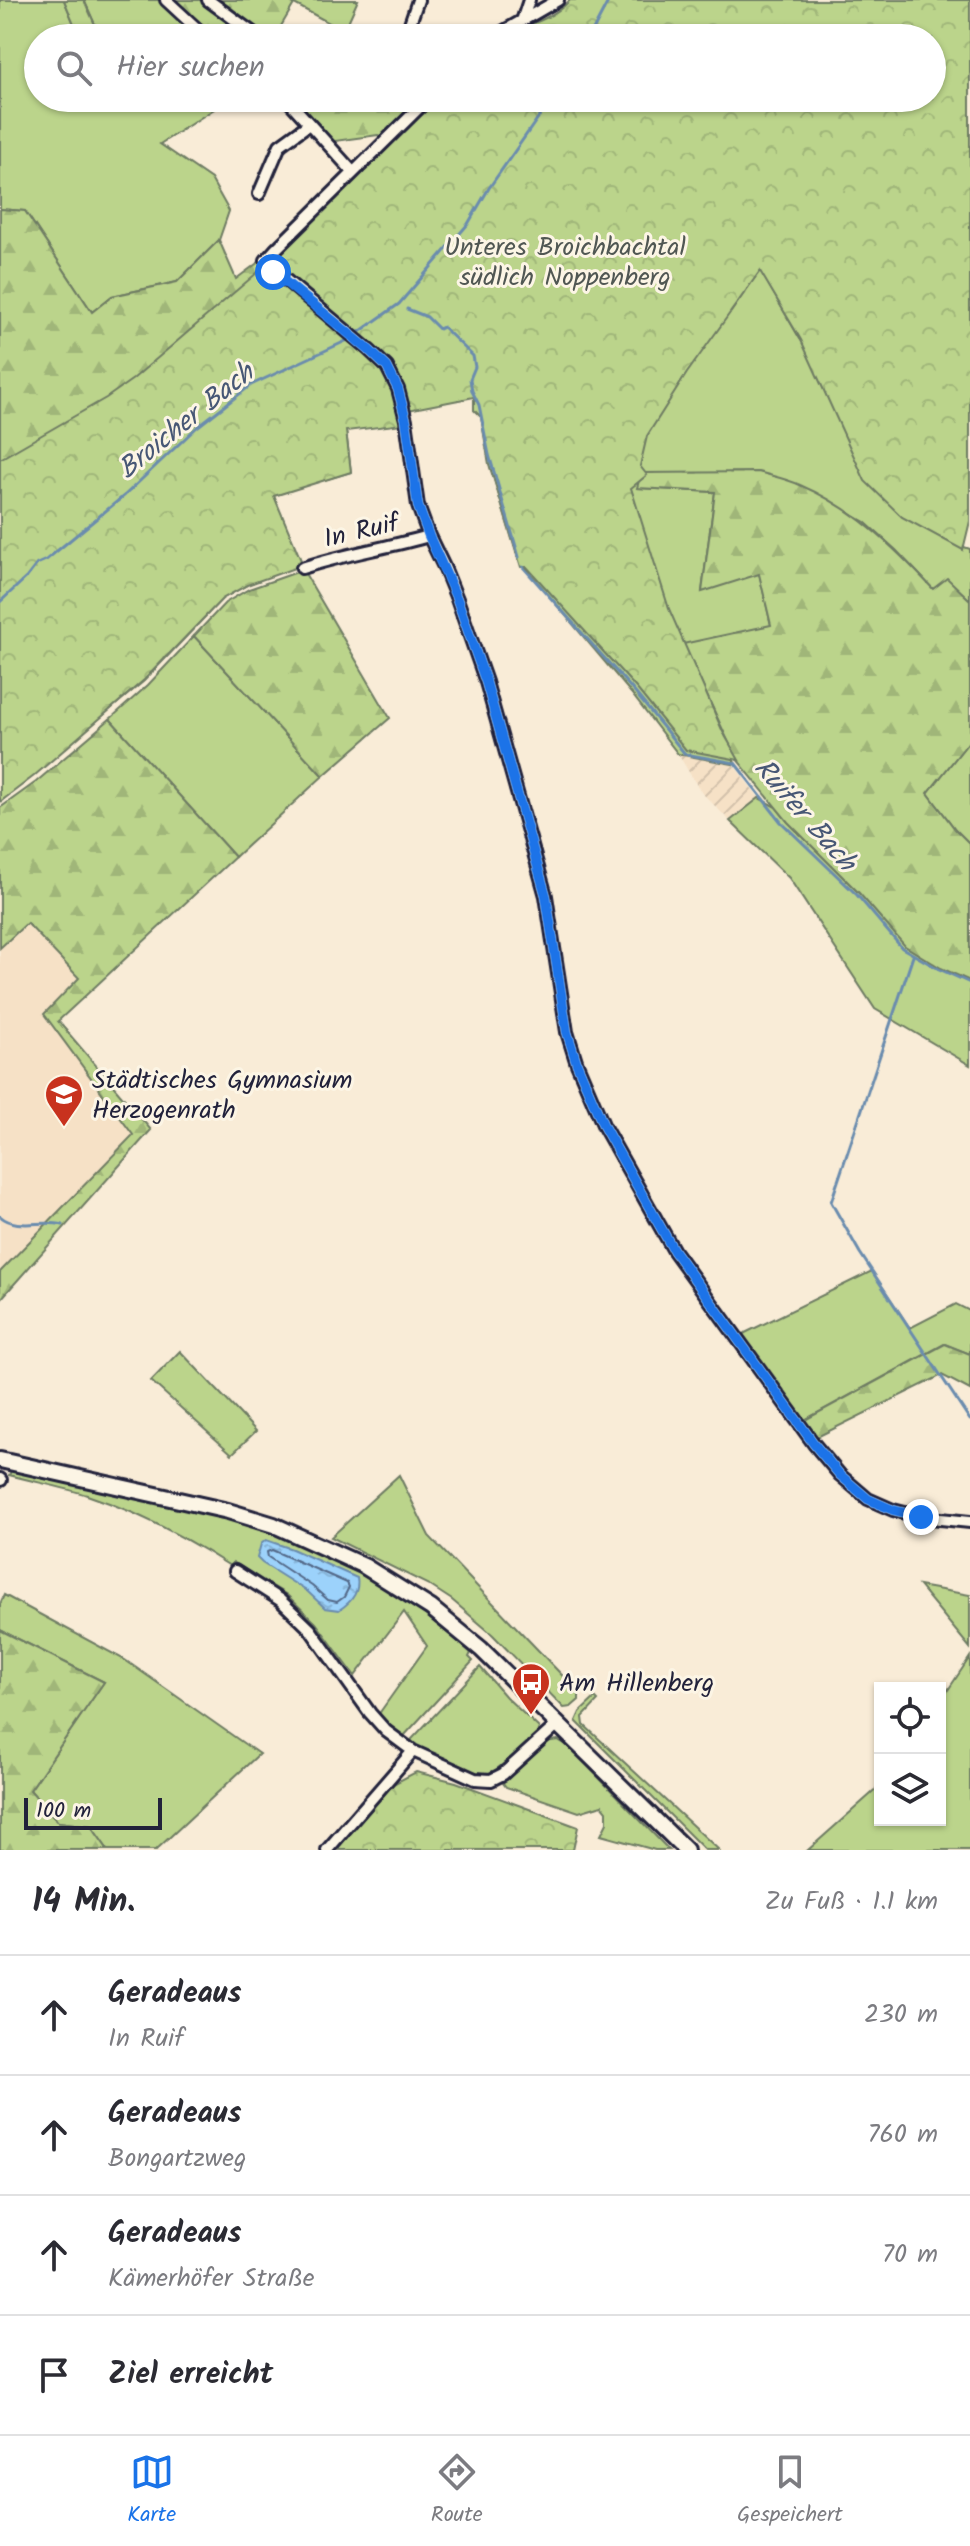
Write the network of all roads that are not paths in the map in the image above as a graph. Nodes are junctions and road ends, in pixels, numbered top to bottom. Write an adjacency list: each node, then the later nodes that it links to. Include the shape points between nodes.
1 (166, 0): 7 (street)
2 (208, 0): 8 (street)
3 (418, 0): 9 (street)
4 (529, 0): 6 (street)
5 (558, 0): 6 (street)
6 (523, 18): 10 (street)
7 (192, 24)
8 (241, 24)
9 (410, 24)
10 (514, 24)
11 (298, 112): 13 (street)
12 (415, 112): 14 (street)
13 (309, 124): 14 (street); 15 (street, via 266,162)
14 (353, 172): 16 (street, In Ruif, via 266,260 273,272 387,367 406,420 418,506)
15 (259, 194)
16 (429, 536): 17 (street, In Ruif); 19 (street, via 486,682 546,896 567,1032 604,1127 674,1251 840,1475 868,1499 893,1510)
17 (302, 568)
18 (0, 1460): 21 (main road, via 228,1511 322,1546 431,1608)
19 (970, 1522)
20 (235, 1571): 22 (street, via 280,1600 310,1629 370,1713)
21 (558, 1724): 22 (street, via 491,1780 475,1779); 24 (main road)
22 (413, 1751): 23 (street)
23 (327, 1850)
24 (686, 1850)

